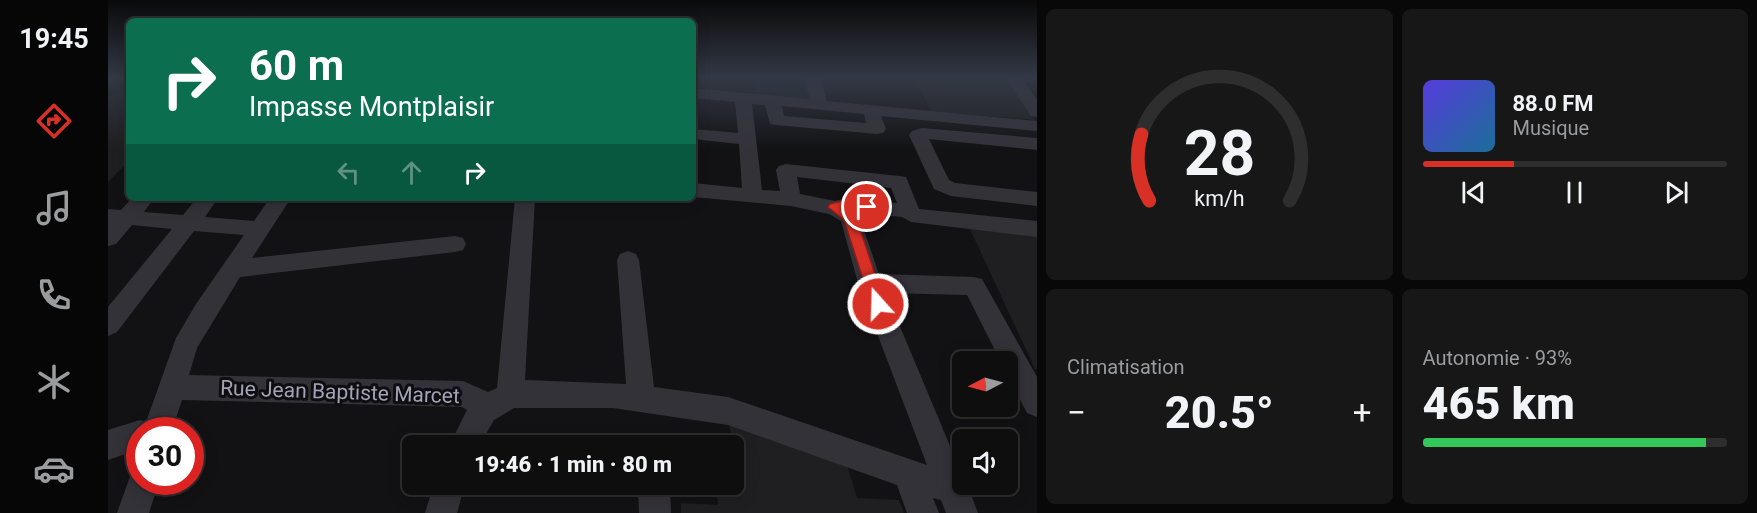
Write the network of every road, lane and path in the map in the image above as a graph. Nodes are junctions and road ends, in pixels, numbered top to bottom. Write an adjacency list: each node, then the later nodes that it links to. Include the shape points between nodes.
1 (743, 102): 9 (street)
2 (772, 102): 6 (street, via 776,120 877,129)
3 (791, 102): 5 (street)
4 (819, 102): 5 (street)
5 (820, 105): 6 (street)
6 (871, 110): 7 (street)
7 (1037, 126)
8 (696, 134): 9 (street)
9 (748, 140): 12 (street)
10 (1037, 144): 13 (street, via 918,135 941,184 951,189)
11 (696, 190): 12 (street)
12 (753, 197): 14 (street)
13 (1037, 199)
14 (791, 200): 19 (street); 20 (street, via 786,170 898,182)
15 (140, 201): 21 (street)
16 (206, 201): 22 (street)
17 (278, 201): 23 (street)
18 (525, 201): 32 (street)
19 (835, 207): 20 (street); 29 (street, via 850,217)
20 (910, 210): 24 (street, via 911,215)
21 (117, 217): 22 (street); 25 (street)
22 (189, 223): 23 (street); 30 (street)
23 (260, 229): 28 (street)
24 (1037, 229)
25 (108, 238)
26 (455, 244): 28 (street)
27 (628, 260): 33 (street)
28 (234, 269): 31 (street, via 185,346)
29 (870, 283): 34 (street, via 974,286); 44 (street)
30 (108, 325)
31 (171, 387): 35 (street, Rue Jean Baptiste Marcet, via 455,393 477,400); 36 (street)
32 (510, 395): 33 (street, Rue Jean Baptiste Marcet, via 614,395); 35 (street, Rue Jean Baptiste Marcet)
33 (641, 399): 40 (street, Rue Jean Baptiste Marcet, via 728,411)
34 (1037, 404)
35 (484, 410): 37 (street)
36 (157, 417)
37 (469, 435)
38 (126, 439): 39 (street)
39 (108, 445)
40 (908, 472): 44 (street, Rue Jean Baptiste Marcet); 48 (street)
41 (138, 495): 45 (street)
42 (447, 495): 46 (street)
43 (654, 495): 47 (street)
44 (957, 501)
45 (133, 513)
46 (441, 513)
47 (655, 513)
48 (923, 513)

